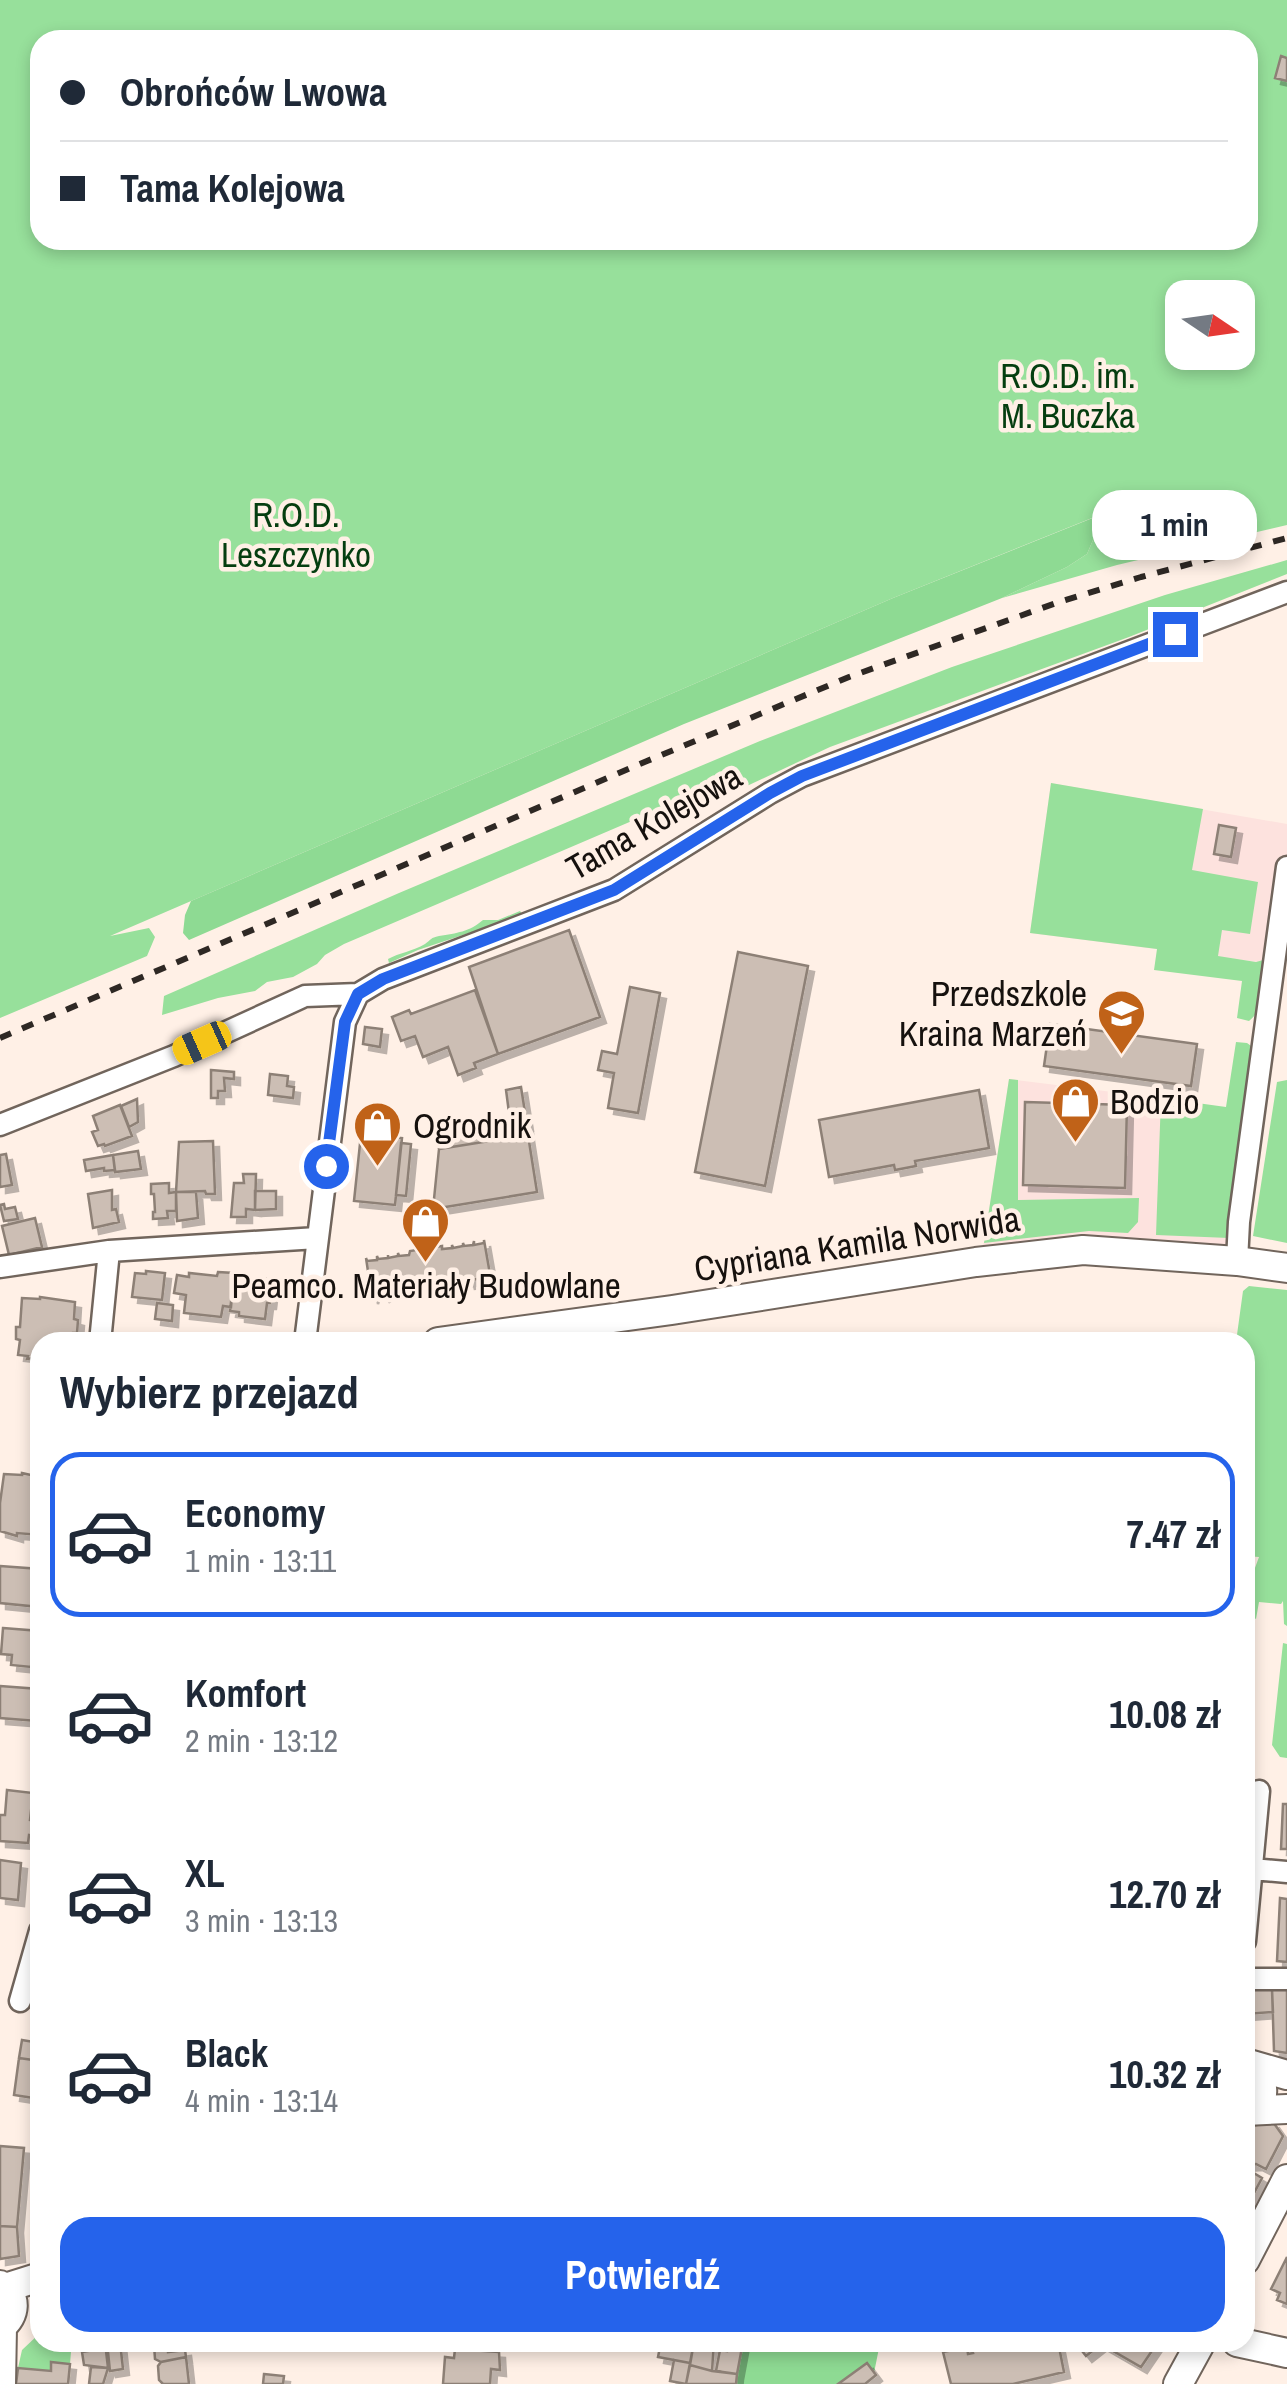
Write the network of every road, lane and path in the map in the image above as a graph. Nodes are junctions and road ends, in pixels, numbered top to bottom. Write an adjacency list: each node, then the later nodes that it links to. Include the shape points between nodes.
1 (1287, 592): 3 (street, Tama Kolejowa, via 802,776 614,890)
2 (1287, 867): 7 (street)
3 (358, 994): 4 (street, Tama Kolejowa, via 305,996); 5 (street, via 345,1022)
4 (0, 1125)
5 (317, 1238): 6 (street); 11 (street)
6 (110, 1251): 8 (street); 10 (street)
7 (1237, 1261): 9 (street, Cypriana Kamila Norwida); 12 (street, Cypriana Kamila Norwida, via 1083,1250)
8 (0, 1267)
9 (1287, 1268)
10 (101, 1332)
11 (306, 1332)
12 (511, 1332)
13 (1258, 1791): 14 (street)
14 (1255, 1830)
15 (1255, 1868): 16 (street)
16 (1287, 1872)
17 (30, 1966): 20 (street)
18 (1255, 1979): 19 (street)
19 (1287, 1979)
20 (20, 2001)
21 (1255, 2067): 23 (street)
22 (1255, 2075): 24 (street, via 1263,2090)
23 (1287, 2075)
24 (1255, 2104)
25 (1287, 2109): 26 (street)
26 (1255, 2111)
27 (1287, 2179): 28 (street)
28 (1255, 2241)
29 (30, 2285): 31 (street)
30 (30, 2299): 31 (street)
31 (4, 2307): 35 (street)
32 (1255, 2346): 34 (street)
33 (1196, 2352): 36 (street)
34 (1287, 2353)
35 (1, 2384)
36 (1178, 2384)

